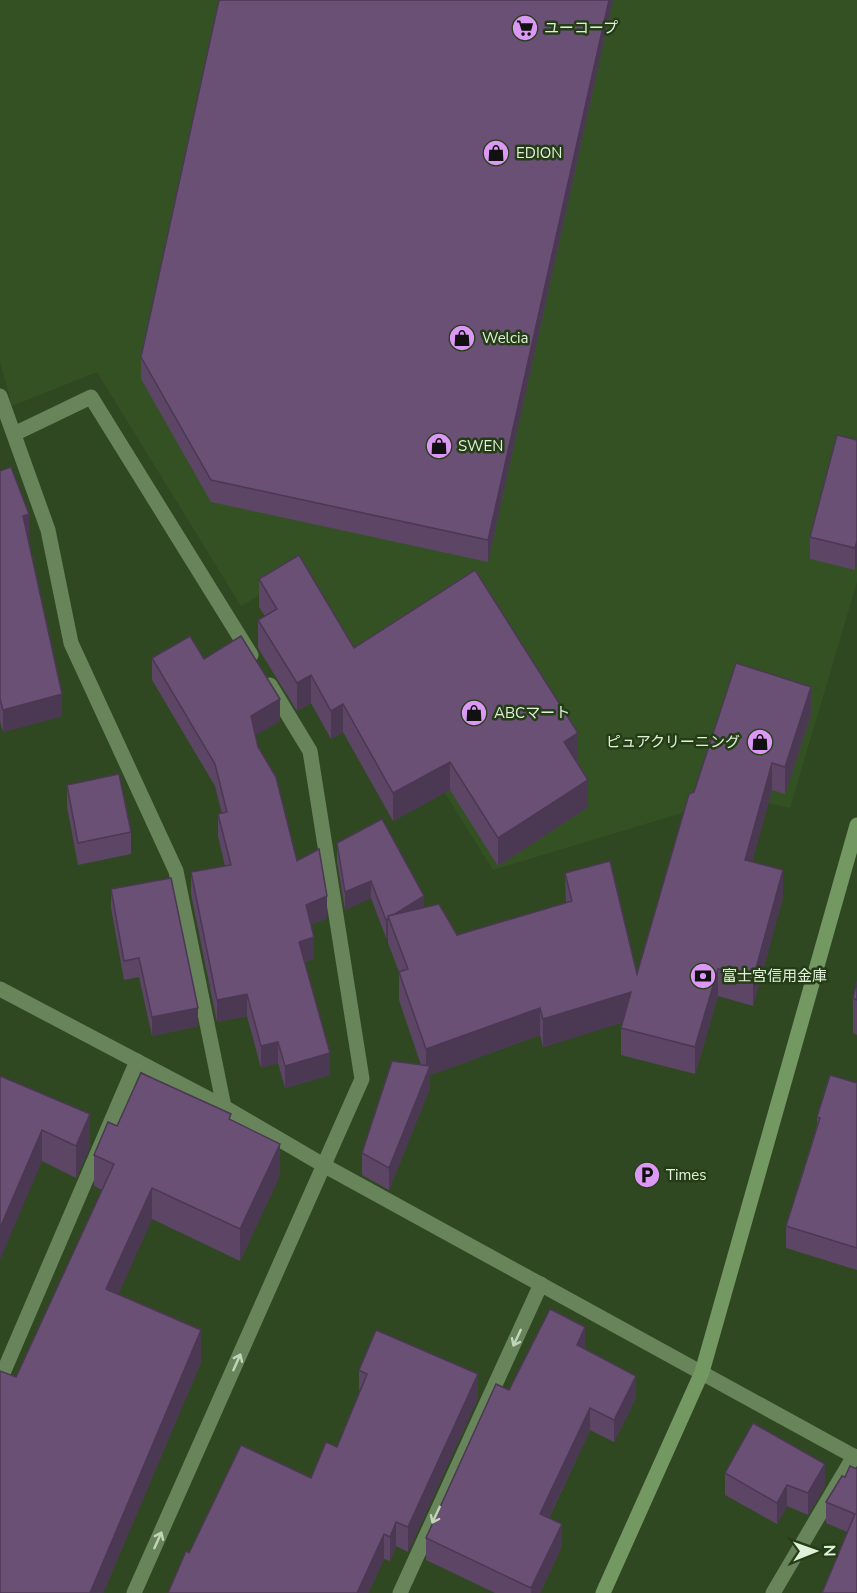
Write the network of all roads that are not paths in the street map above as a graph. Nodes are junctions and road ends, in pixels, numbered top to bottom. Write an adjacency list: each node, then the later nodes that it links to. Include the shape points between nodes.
1 (0, 396): 2 (street)
2 (14, 434): 6 (street, via 48,530 71,643 176,871); 7 (street, via 91,397 310,751 362,1079)
3 (857, 825): 9 (street)
4 (0, 989): 5 (street)
5 (138, 1061): 6 (street); 10 (street)
6 (224, 1107): 7 (street)
7 (325, 1166): 8 (street); 12 (street, one-way to 7)
8 (541, 1284): 9 (street); 13 (street, one-way to 13)
9 (702, 1372): 11 (street); 14 (street)
10 (0, 1380)
11 (856, 1457): 15 (street)
12 (134, 1593)
13 (400, 1593)
14 (603, 1593)
15 (773, 1593)

